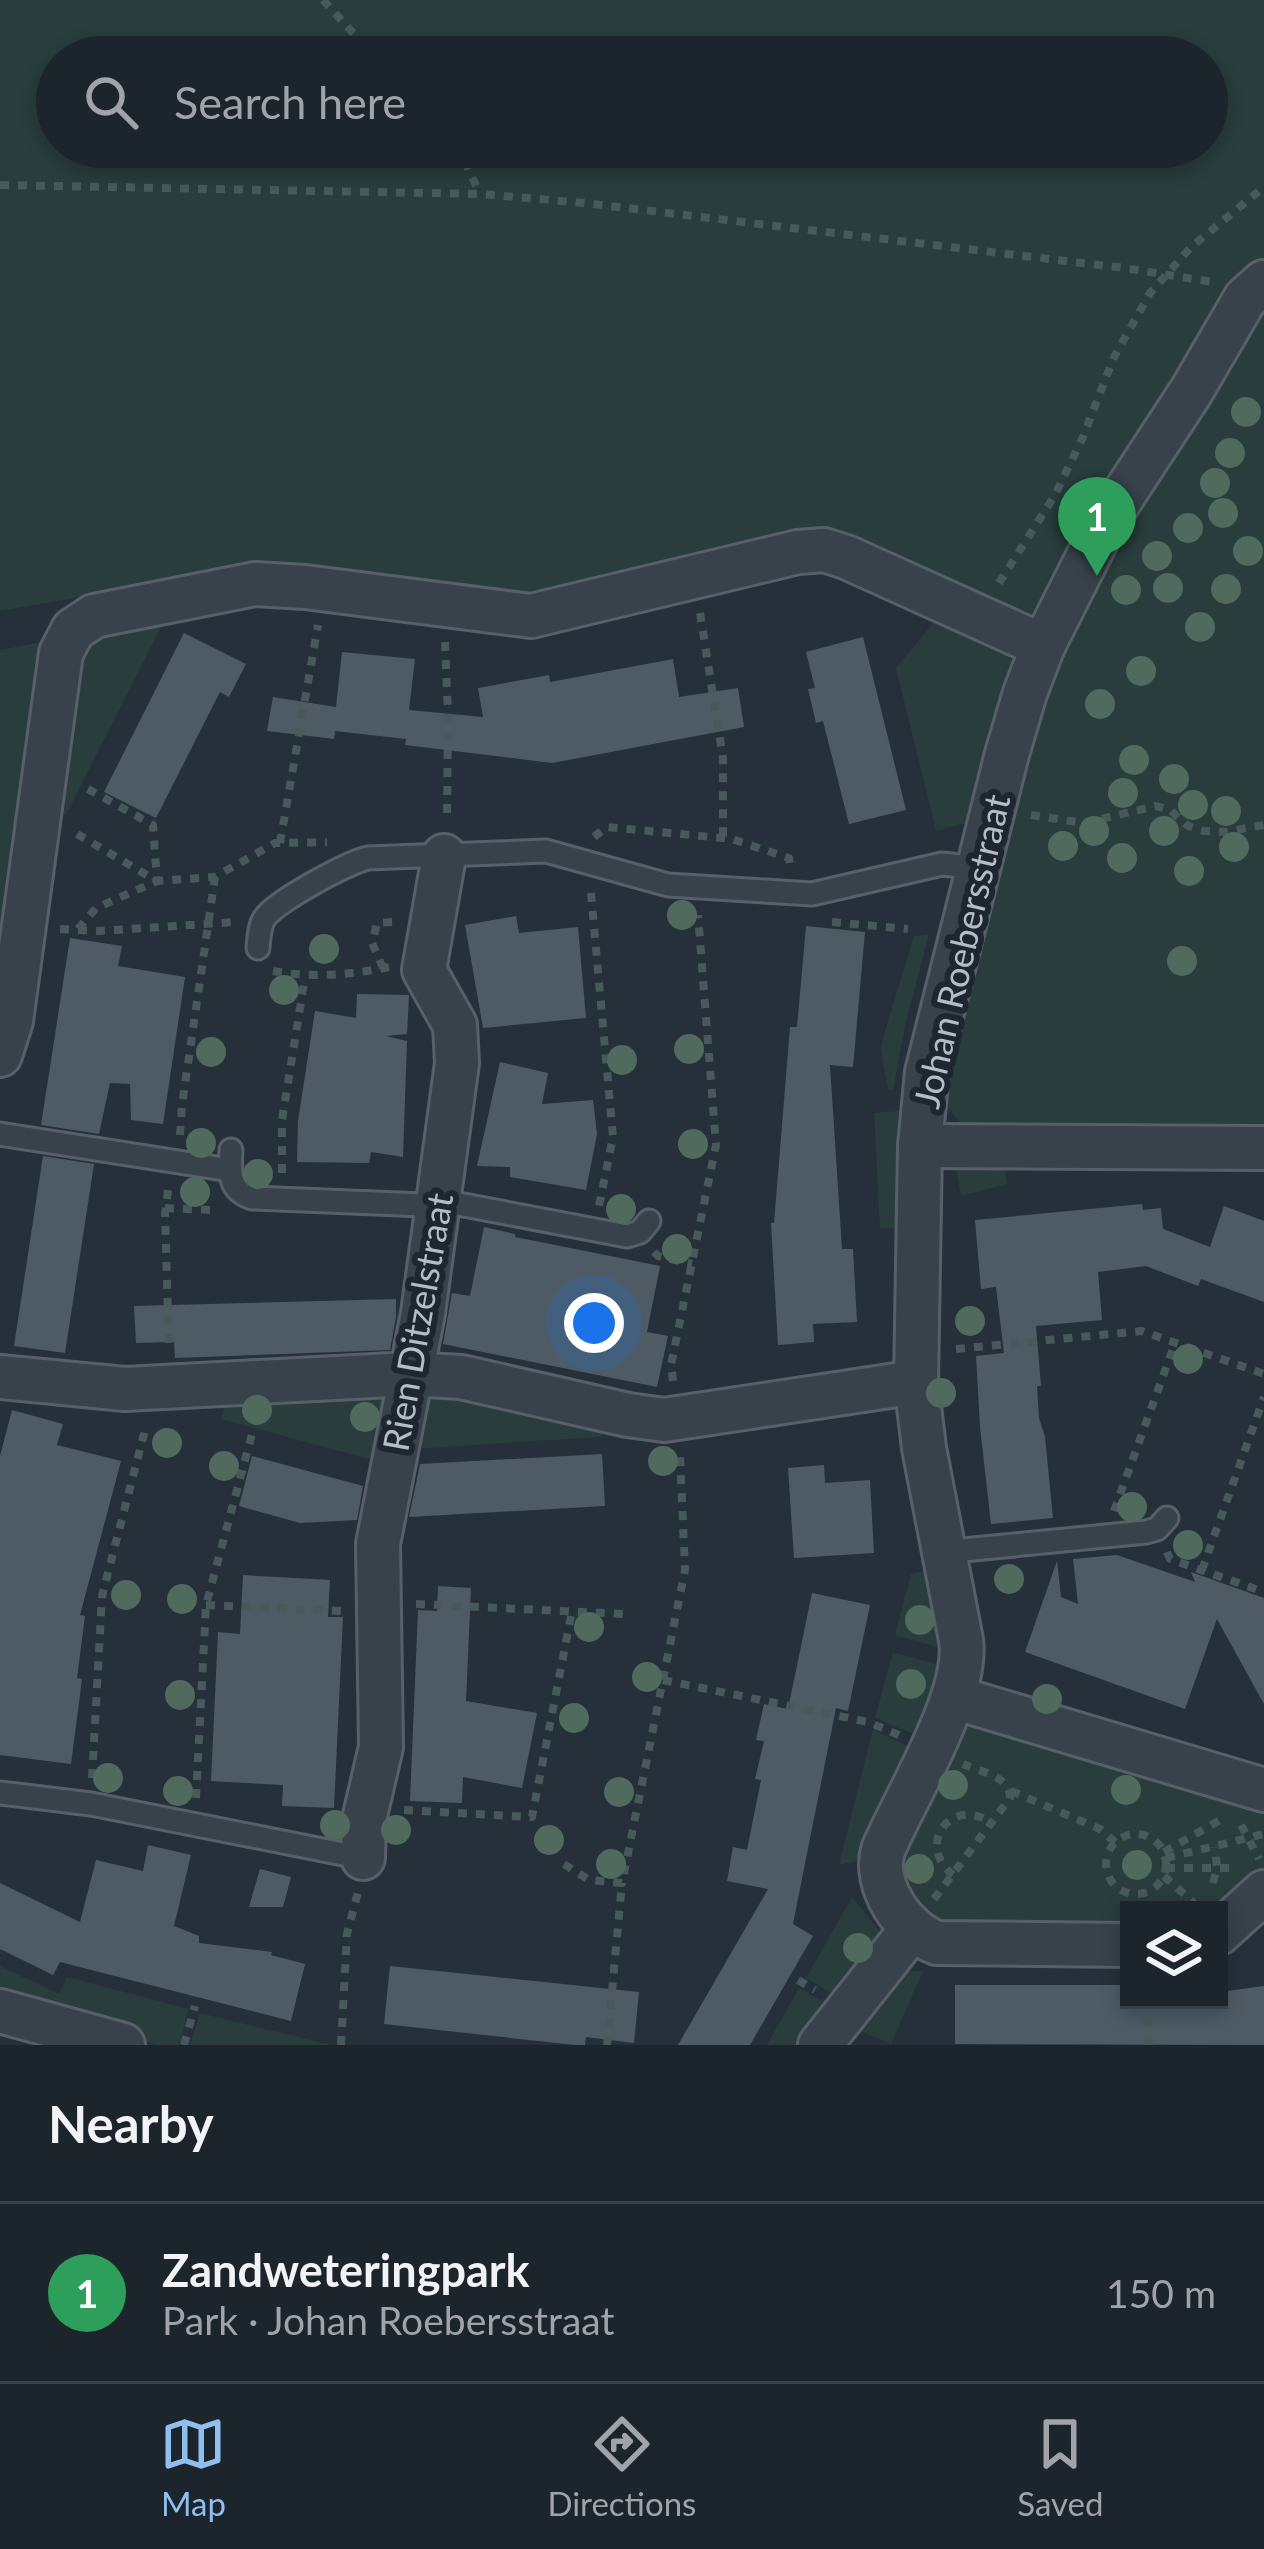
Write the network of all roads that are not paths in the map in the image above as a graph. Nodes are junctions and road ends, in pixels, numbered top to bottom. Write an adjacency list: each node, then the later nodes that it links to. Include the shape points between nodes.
1 (1258, 302): 2 (street, Johan Roebersstraat, via 1106,523)
2 (1043, 646): 4 (street, Johan Roebersstraat); 6 (street, via 824,550 531,616 255,584 94,616 68,637 60,662)
3 (444, 856): 4 (lane, via 546,850 668,885 812,894 936,865); 5 (lane, via 351,863 276,907 264,919); 10 (street, Rien Ditzelstraat, via 424,970 455,1025)
4 (978, 868): 8 (street, Johan Roebersstraat, via 927,1072)
5 (258, 948)
6 (0, 1054)
7 (0, 1134): 10 (lane, via 232,1170 252,1198)
8 (920, 1146): 9 (street); 12 (street, Johan Roebersstraat)
9 (1264, 1148)
10 (438, 1204): 11 (lane, via 634,1235); 13 (street, Rien Ditzelstraat)
11 (649, 1221)
12 (916, 1368): 13 (street, via 664,1420); 16 (street, Johan Roebersstraat)
13 (411, 1373): 14 (street, via 125,1388); 20 (street, Rien Ditzelstraat, via 378,1544 381,1747)
14 (0, 1377)
15 (1162, 1524): 16 (lane)
16 (944, 1552): 17 (street, Johan Roebersstraat, via 962,1648)
17 (953, 1697): 18 (street); 23 (street, Johan Roebersstraat, via 880,1860 885,1889)
18 (1264, 1790)
19 (0, 1793): 20 (lane)
20 (363, 1858)
21 (1254, 1876): 22 (street)
22 (1221, 1901)
23 (912, 1929): 24 (street, via 946,1944); 27 (street)
24 (1120, 1945)
25 (0, 2011): 26 (street)
26 (123, 2045)
27 (820, 2045)

